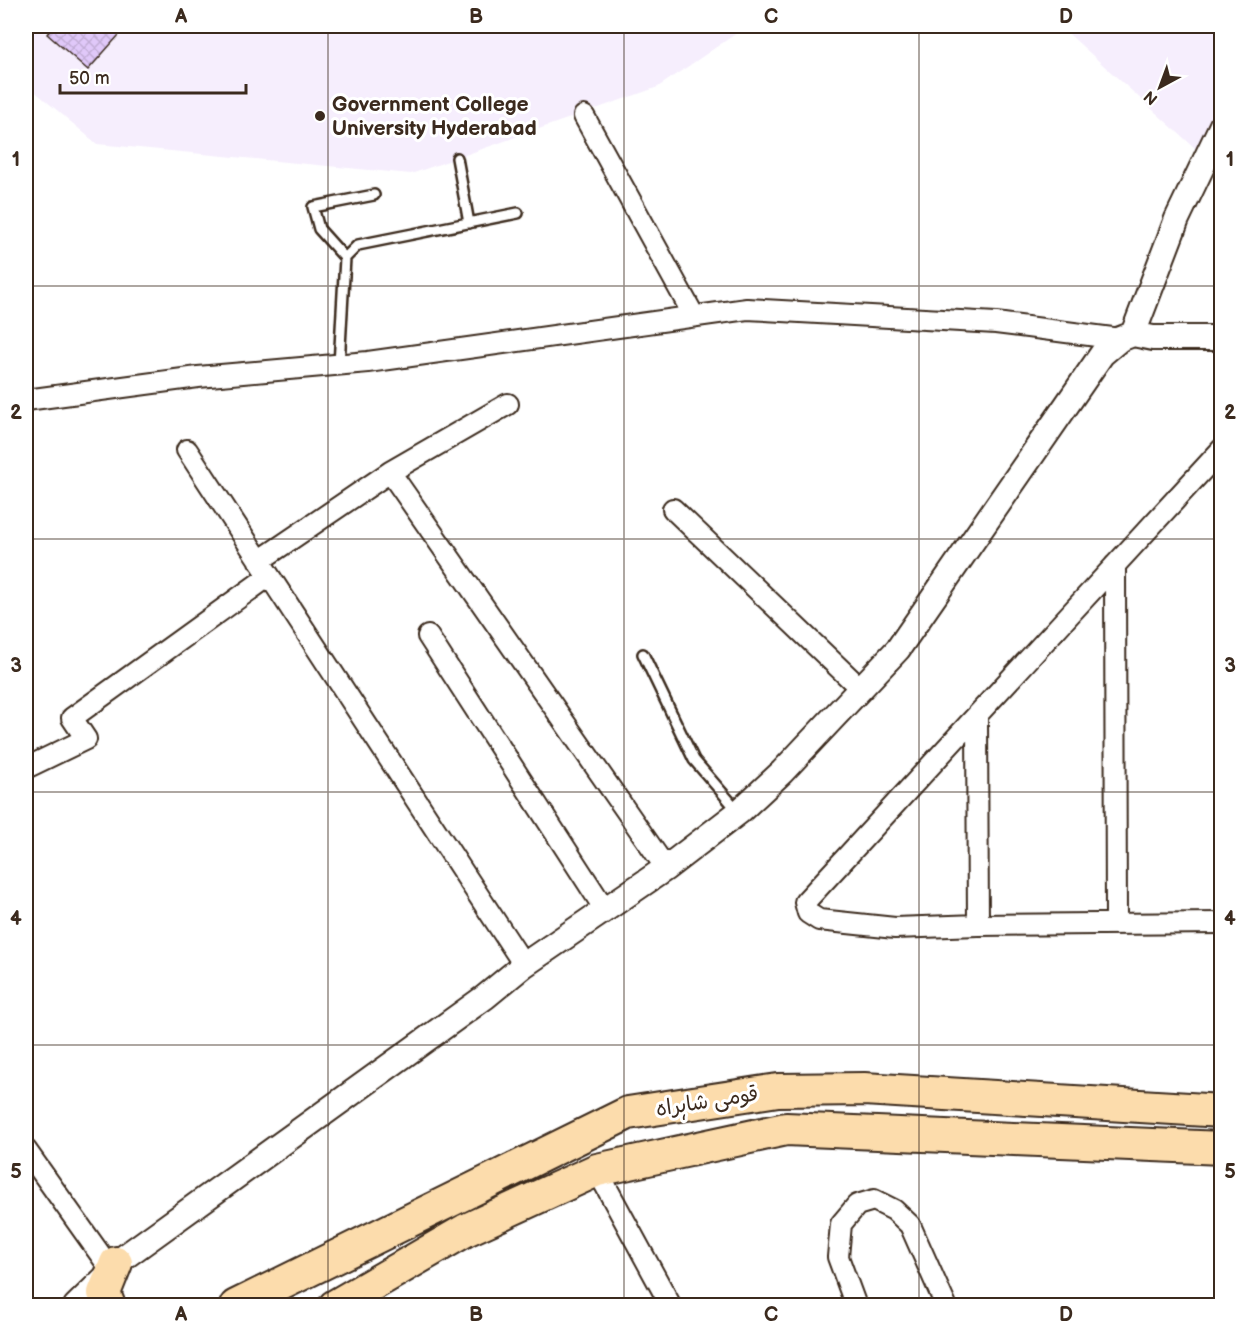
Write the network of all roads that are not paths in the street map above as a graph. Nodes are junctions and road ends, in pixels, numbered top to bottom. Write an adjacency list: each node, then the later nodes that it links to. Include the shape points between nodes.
1 (584, 116): 8 (street)
2 (1221, 125): 9 (street)
3 (457, 158): 6 (lane)
4 (374, 195): 7 (lane, via 313,207 320,229)
5 (519, 213): 6 (lane)
6 (469, 223): 7 (lane, via 358,245)
7 (345, 258): 11 (lane)
8 (694, 316): 9 (street, via 747,309 996,323); 11 (street)
9 (1127, 336): 10 (street); 22 (street, via 1102,354 898,649)
10 (1221, 338)
11 (339, 365): 12 (street, via 198,377)
12 (26, 400)
13 (508, 404): 16 (street)
14 (1221, 449): 18 (street)
15 (187, 450): 19 (street)
16 (390, 472): 19 (street); 26 (street)
17 (673, 509): 22 (street)
18 (1115, 565): 23 (street); 29 (street)
19 (264, 569): 24 (street, via 72,718 86,739); 31 (street)
20 (428, 636): 27 (street)
21 (643, 654): 25 (lane, via 694,760)
22 (860, 688): 25 (street)
23 (977, 716): 28 (street); 28 (street, via 806,902 808,913 819,920 895,928)
24 (26, 768)
25 (739, 812): 26 (street)
26 (666, 868): 27 (street)
27 (604, 908): 31 (street)
28 (978, 924): 29 (street)
29 (1116, 924): 30 (street)
30 (1221, 924)
31 (524, 965): 38 (street)
32 (864, 1089): 33 (highway, قومی شاہراہ); 34 (highway); 41 (highway, قومی شاہراہ, via 778,1090 628,1113)
33 (1221, 1111)
34 (864, 1133): 35 (highway, قومی شاہراہ); 37 (highway, قومی شاہراہ, via 786,1129)
35 (1221, 1148)
36 (26, 1150): 38 (street)
37 (597, 1170): 42 (highway, قومی شاہراہ, via 466,1230); 43 (street)
38 (114, 1267): 39 (street); 40 (highway, via 104,1293)
39 (76, 1305)
40 (109, 1305)
41 (236, 1305)
42 (335, 1305)
43 (671, 1305)
44 (856, 1305): 45 (street, via 838,1257 841,1224 857,1205 874,1200 894,1210 910,1225)
45 (946, 1305)

